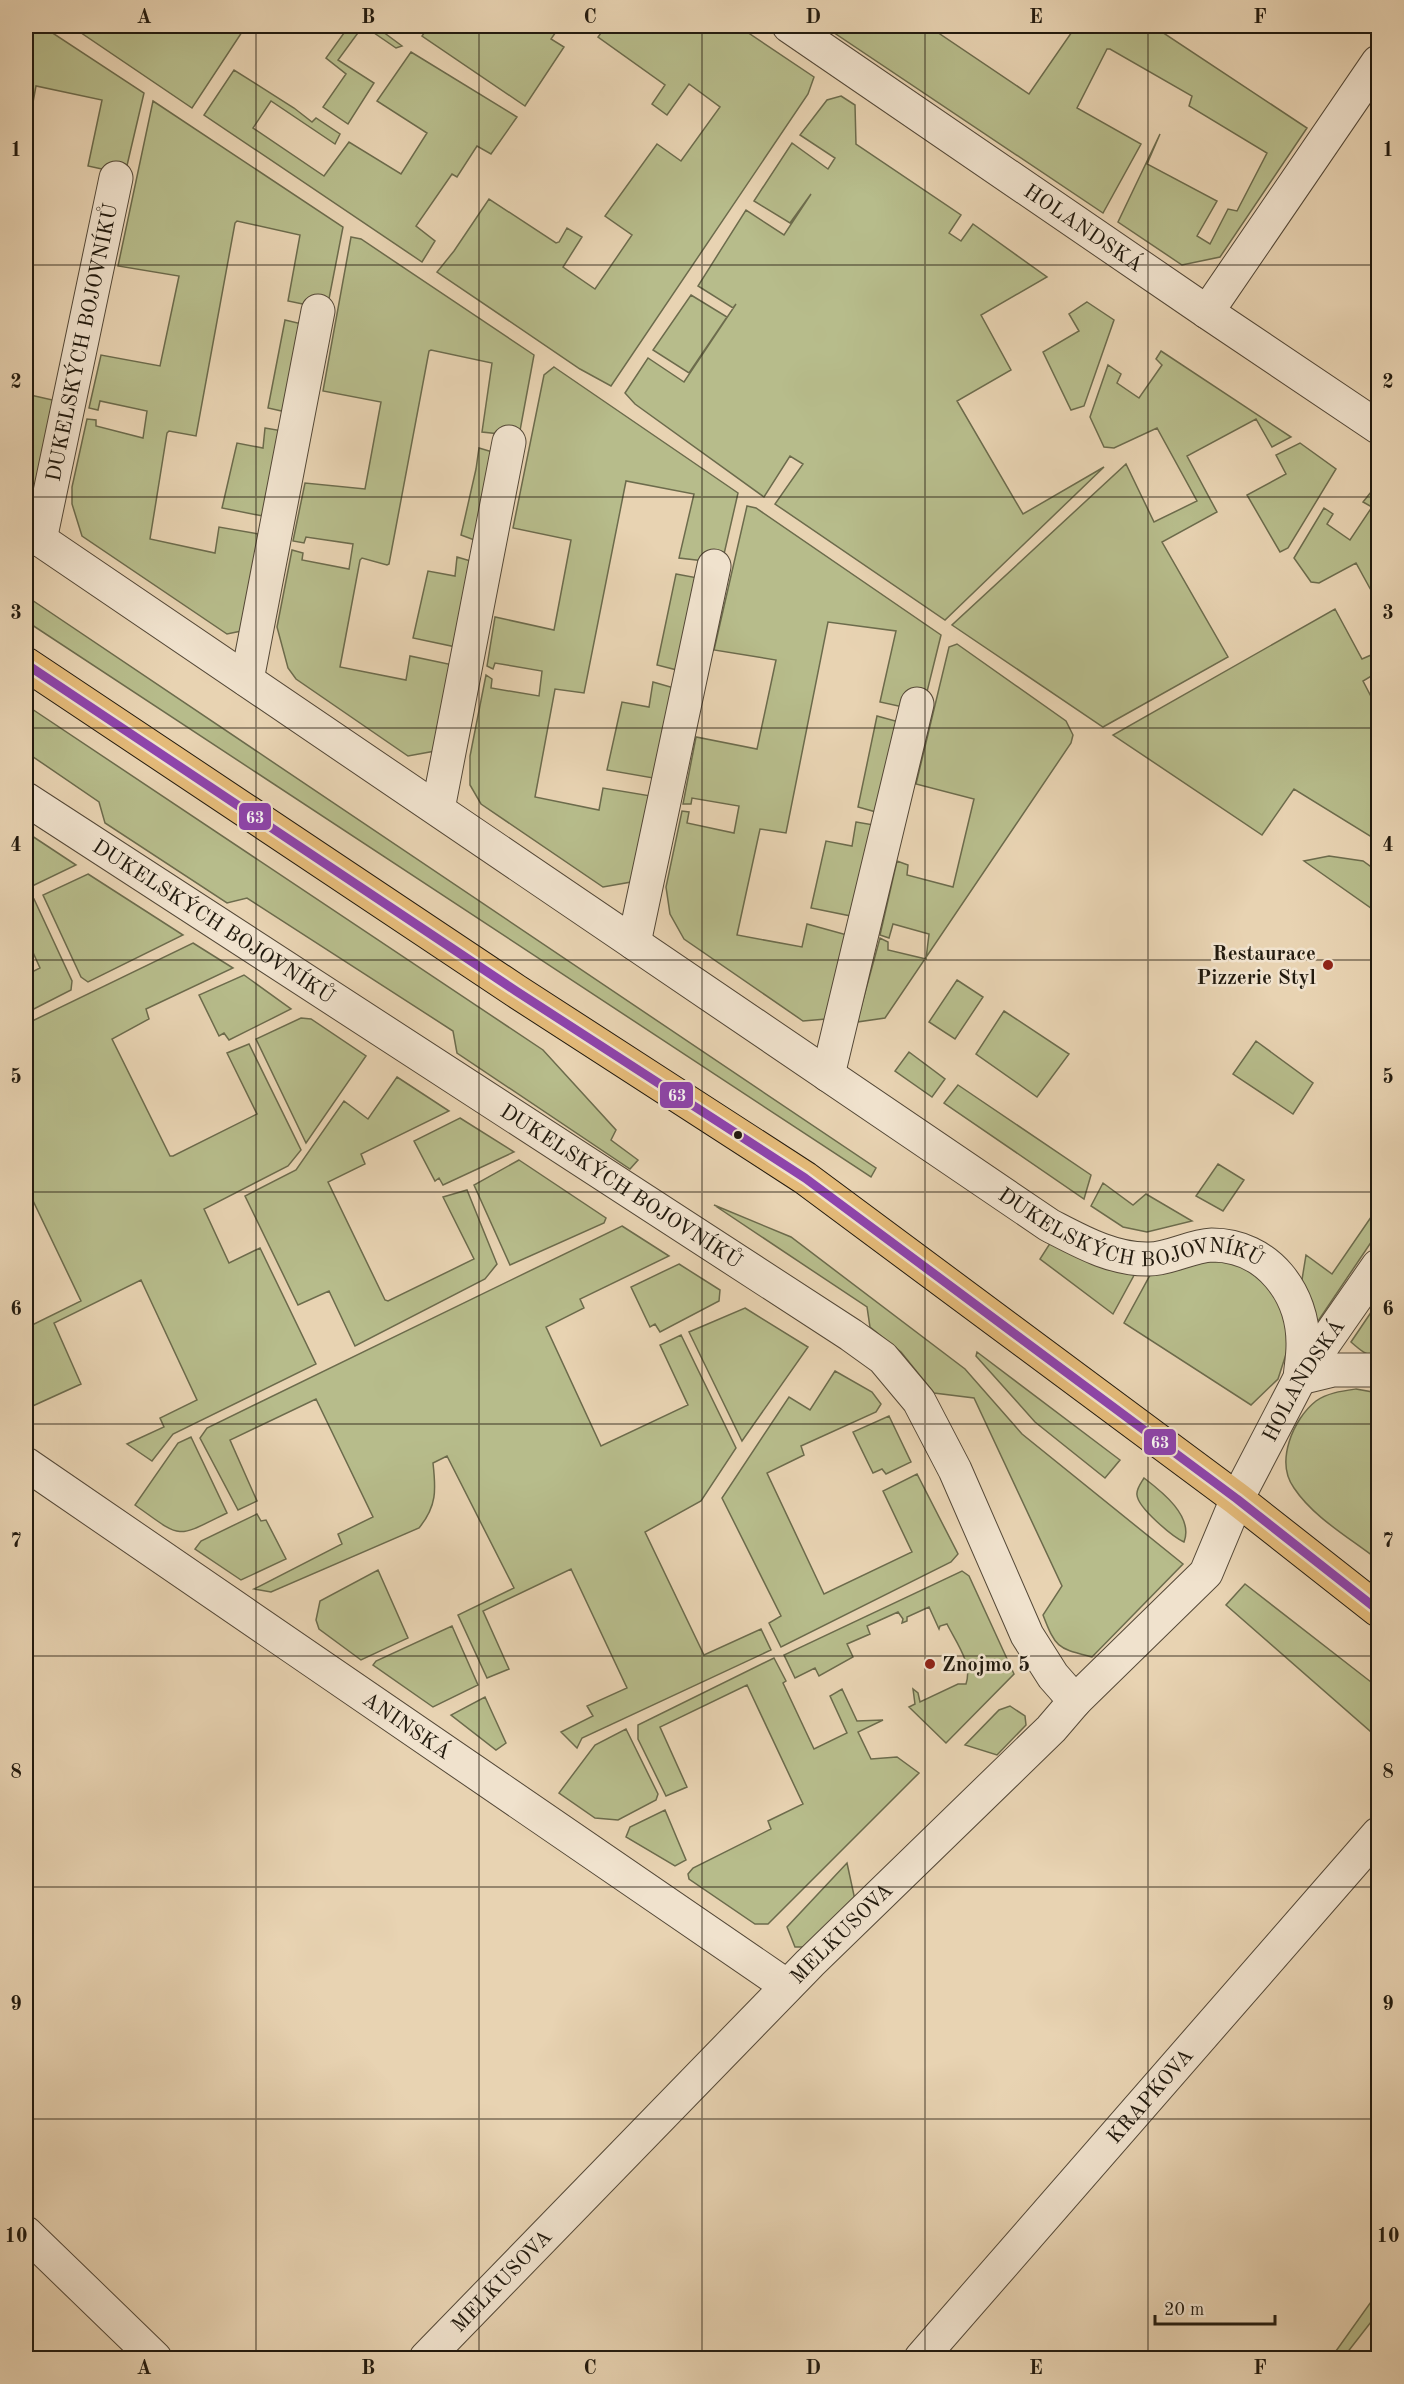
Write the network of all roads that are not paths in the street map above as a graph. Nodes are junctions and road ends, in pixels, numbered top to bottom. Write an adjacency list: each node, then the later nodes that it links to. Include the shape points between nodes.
1 (789, 26): 5 (street, HOLANDSKÁ)
2 (1378, 62): 5 (street)
3 (116, 178): 8 (street, DUKELSKÝCH BOJOVNÍKŮ)
4 (318, 311): 11 (street)
5 (1207, 312): 6 (street, HOLANDSKÁ)
6 (1378, 427)
7 (510, 442): 14 (street)
8 (33, 535): 11 (street, DUKELSKÝCH BOJOVNÍKŮ)
9 (714, 566): 15 (street)
10 (26, 664): 21 (main road, via 516,991 805,1178)
11 (247, 680): 14 (street, DUKELSKÝCH BOJOVNÍKŮ)
12 (917, 704): 16 (street)
13 (26, 799): 23 (street, DUKELSKÝCH BOJOVNÍKŮ, via 883,1358 919,1401 934,1427 1027,1635 1053,1676)
14 (438, 809): 15 (street, DUKELSKÝCH BOJOVNÍKŮ)
15 (634, 943): 16 (street, DUKELSKÝCH BOJOVNÍKŮ)
16 (828, 1075): 19 (street, DUKELSKÝCH BOJOVNÍKŮ, via 1050,1226 1097,1249 1150,1260 1211,1245 1240,1250 1263,1260 1278,1273 1301,1321 1304,1344)
17 (1378, 1266): 19 (street, HOLANDSKÁ)
18 (1378, 1370): 19 (street, via 1333,1370)
19 (1300, 1378): 21 (street, HOLANDSKÁ)
20 (26, 1464): 25 (street, ANINSKÁ)
21 (1237, 1499): 22 (main road); 23 (street, MELKUSOVA, via 1206,1573)
22 (1378, 1610)
23 (1075, 1701): 25 (street, MELKUSOVA, via 1051,1729)
24 (1378, 1834): 29 (street, KRAPKOVA)
25 (787, 1986): 28 (street, MELKUSOVA)
26 (26, 2233): 27 (street)
27 (155, 2358)
28 (426, 2358)
29 (921, 2358)

